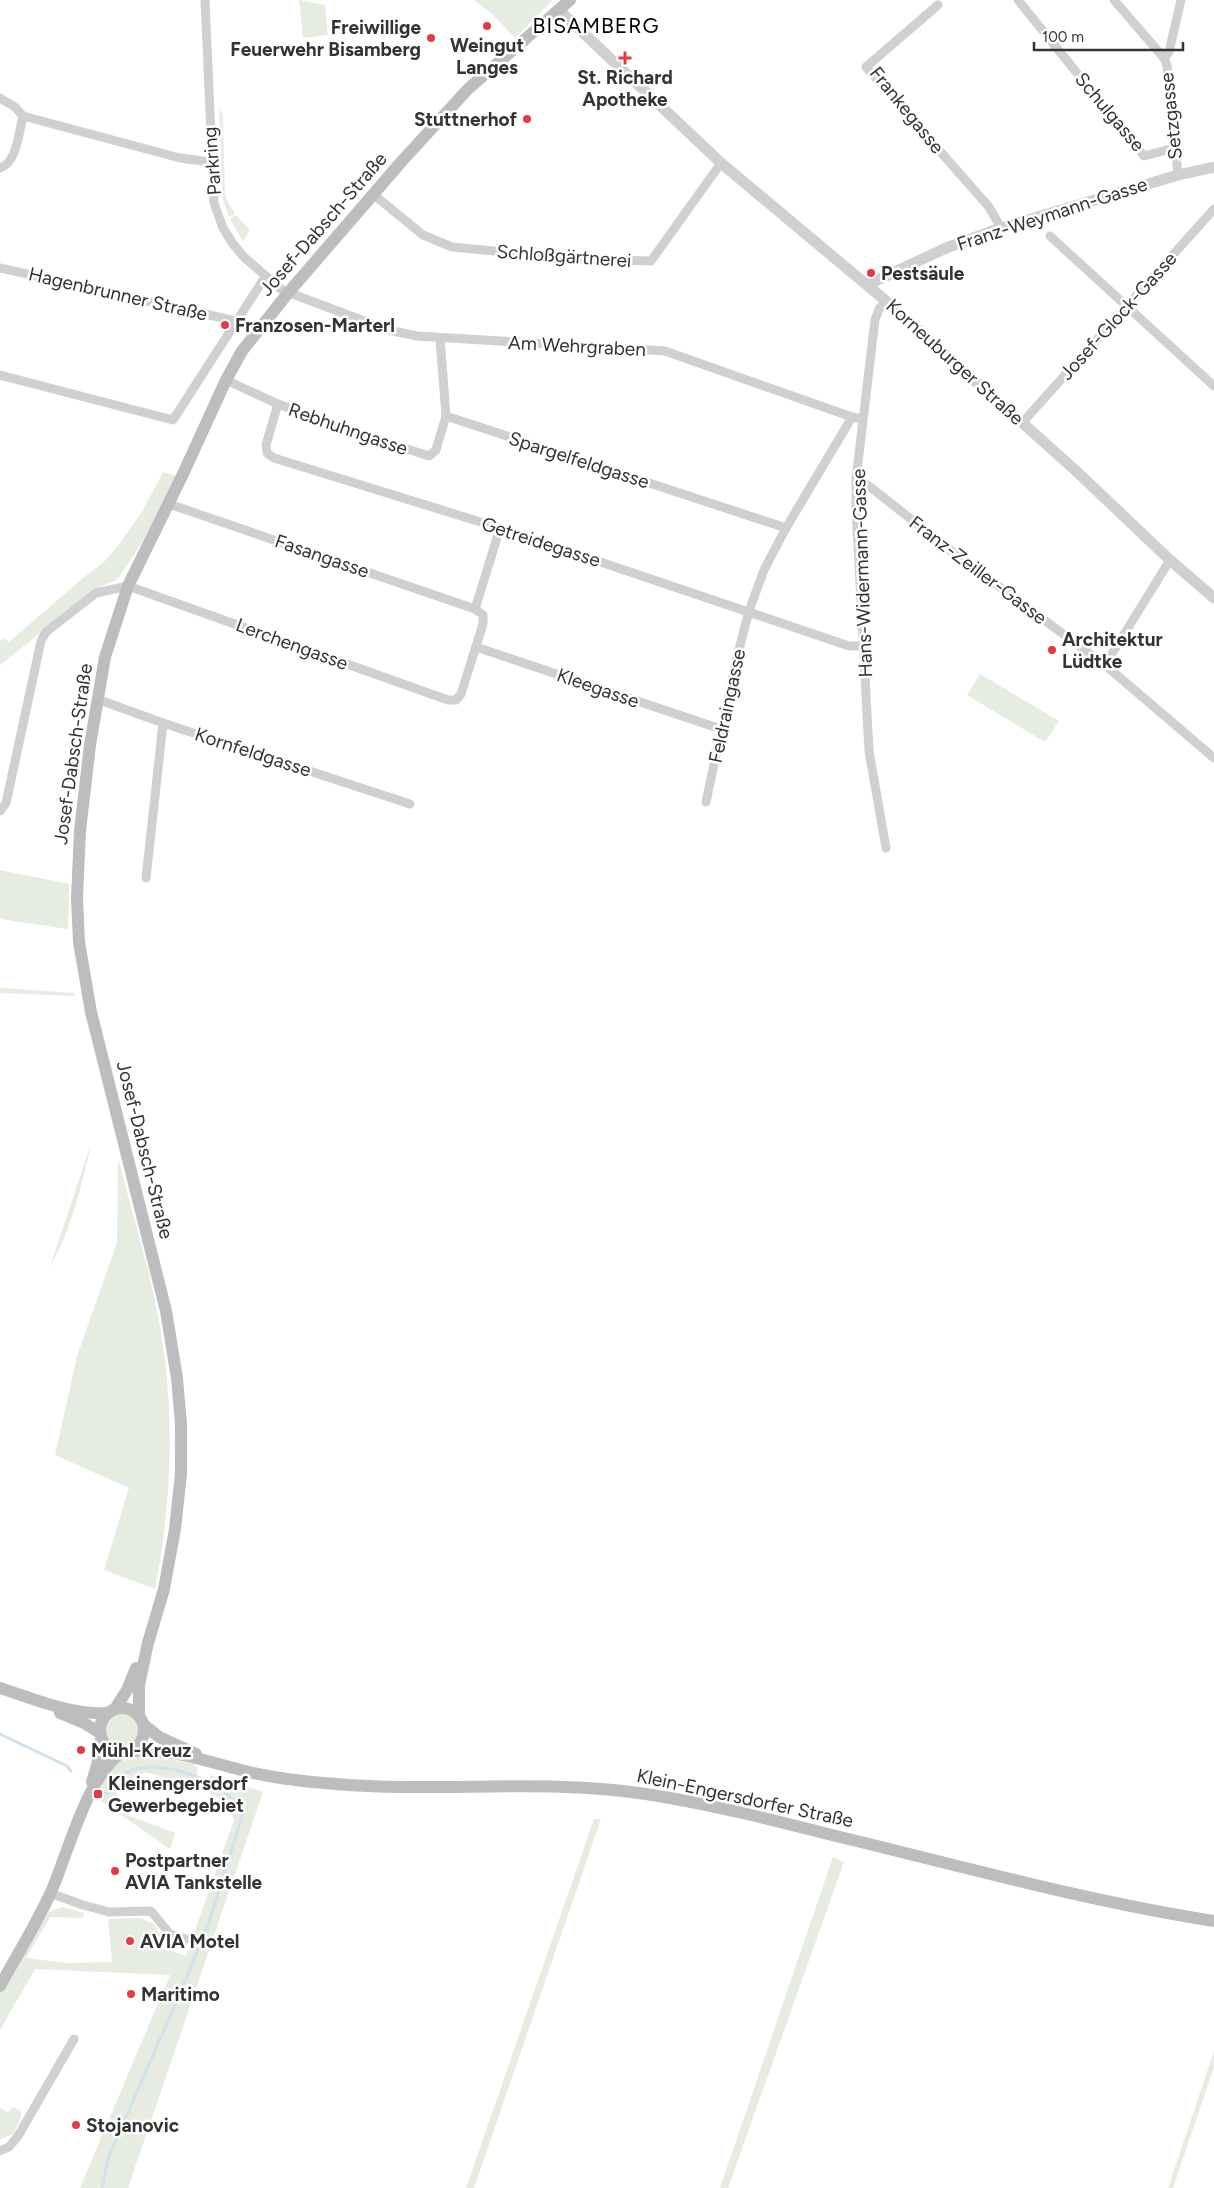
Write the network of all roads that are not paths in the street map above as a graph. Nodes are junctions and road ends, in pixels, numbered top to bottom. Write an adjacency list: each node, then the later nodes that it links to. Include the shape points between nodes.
1 (205, 0): 12 (street, Parkring)
2 (570, 0): 7 (main road, Josef-Dabsch-Straße)
3 (1018, 0): 11 (street, Schulgasse, via 1144,156)
4 (1114, 0): 8 (street)
5 (1182, 0): 8 (street, Setzgasse, via 1169,52)
6 (938, 5): 19 (street, Frankegasse, via 866,67 989,207)
7 (559, 10): 13 (street, Korneuburger Straße); 17 (main road, Josef-Dabsch-Straße, via 470,87)
8 (1164, 58): 11 (street, Setzgasse)
9 (0, 98): 10 (street)
10 (23, 116): 12 (street, via 180,158); 15 (street, via 12,159)
11 (1174, 148): 16 (street, Setzgasse)
12 (211, 162): 22 (street, Parkring, via 214,204 223,228 239,251)
13 (721, 163): 17 (street, Schloßgärtnerei, via 651,261 452,248 414,228); 23 (street, Korneuburger Straße)
14 (1214, 167): 16 (street, Franz-Weymann-Gasse)
15 (0, 168)
16 (1178, 175): 19 (street, Franz-Weymann-Gasse)
17 (374, 195): 24 (main road, Josef-Dabsch-Straße)
18 (1214, 209): 26 (street, Josef-Glock-Gasse)
19 (1001, 228): 23 (street, Franz-Weymann-Gasse, via 946,248)
20 (1050, 236): 26 (street)
21 (0, 268): 27 (street, Hagenbrunner Straße)
22 (265, 277): 24 (street, Parkring); 27 (street)
23 (867, 285): 25 (street, Korneuburger Straße)
24 (288, 293): 28 (street, Am Wehrgraben, via 388,330); 30 (main road, Josef-Dabsch-Straße, via 250,339)
25 (886, 300): 35 (street, Hans-Widermann-Gasse, via 876,314); 36 (street, Korneuburger Straße)
26 (1128, 306): 31 (street); 36 (street, Josef-Glock-Gasse)
27 (236, 321): 29 (street, via 173,420)
28 (440, 338): 33 (street); 34 (street, Am Wehrgraben, via 665,352)
29 (0, 375)
30 (226, 380): 32 (street, Rebhuhngasse); 38 (main road, Josef-Dabsch-Straße)
31 (1214, 386)
32 (278, 404): 33 (street, Rebhuhngasse, via 429,456 436,450); 39 (street, Getreidegasse, via 266,445 271,456)
33 (446, 416): 40 (street, Spargelfeldgasse)
34 (852, 417): 35 (street, Am Wehrgraben); 40 (street)
35 (862, 419): 37 (street, Hans-Widermann-Gasse)
36 (1022, 423): 41 (street, Korneuburger Straße)
37 (856, 479): 46 (street, Hans-Widermann-Gasse); 48 (street, Franz-Zeiller-Gasse)
38 (169, 504): 42 (main road, Josef-Dabsch-Straße); 44 (street, Fasangasse)
39 (500, 528): 44 (street); 45 (street, Getreidegasse)
40 (786, 528): 45 (street, via 764,570)
41 (1170, 560): 43 (street, Korneuburger Straße); 48 (street)
42 (128, 586): 47 (street, Lerchengasse, via 448,700 456,700 461,694); 49 (main road, Josef-Dabsch-Straße, via 111,634); 55 (street, via 96,593 43,636 6,803)
43 (1214, 598)
44 (475, 609): 47 (street, via 483,618)
45 (749, 611): 46 (street, Getreidegasse, via 849,646); 51 (street, Feldraingasse)
46 (863, 646): 56 (street, Hans-Widermann-Gasse, via 870,751)
47 (476, 647): 51 (street, Kleegasse)
48 (1105, 664): 52 (street, Franz-Zeiller-Gasse)
49 (97, 699): 50 (street, Kornfeldgasse); 58 (main road, Josef-Dabsch-Straße, via 79,840 77,898 80,954 91,1012 166,1311 180,1411 181,1462 175,1529 164,1589)
50 (163, 723): 54 (street, Kornfeldgasse); 57 (street)
51 (721, 729): 53 (street, Feldraingasse)
52 (1214, 758)
53 (706, 802)
54 (410, 804)
55 (0, 811)
56 (886, 848)
57 (146, 878)
58 (148, 1643): 61 (main road, Josef-Dabsch-Straße, via 127,1690); 62 (main road, Josef-Dabsch-Straße, via 139,1685)
59 (0, 1688): 60 (main road)
60 (33, 1699): 61 (main road, via 87,1712); 63 (main road, via 84,1723)
61 (111, 1711): 62 (main road, via 128,1708); 63 (main road, via 100,1724)
62 (142, 1720): 64 (main road, via 141,1742); 65 (main road, Klein-Engersdorfer Straße, via 158,1737 191,1750)
63 (101, 1736): 64 (main road, via 110,1749); 66 (main road)
64 (126, 1752): 65 (main road, Klein-Engersdorfer Straße, via 155,1750); 66 (main road, via 109,1764)
65 (202, 1759): 68 (main road, Klein-Engersdorfer Straße, via 268,1776 335,1784 418,1788 556,1787 650,1794 723,1808 1102,1900)
66 (90, 1792): 67 (main road)
67 (50, 1893): 69 (street, via 109,1912 151,1910 170,1934); 70 (main road)
68 (1214, 1921)
69 (186, 1940)
70 (0, 1986)
71 (74, 2038): 72 (street, via 18,2136 9,2147)
72 (0, 2151)

